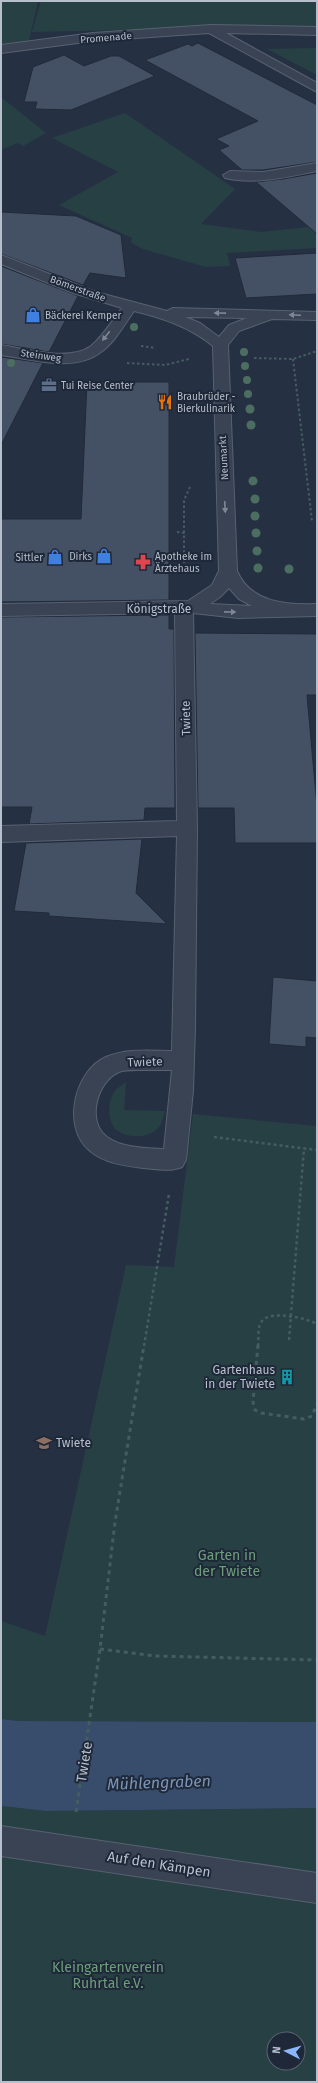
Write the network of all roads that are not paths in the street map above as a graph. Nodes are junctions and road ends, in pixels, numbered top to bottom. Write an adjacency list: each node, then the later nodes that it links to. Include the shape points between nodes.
1 (211, 29): 2 (street, Promenade); 3 (street, Promenade, via 93,37); 4 (street)
2 (317, 31)
3 (1, 49)
4 (317, 88)
5 (317, 167): 6 (street, via 271,176 249,178)
6 (230, 175)
7 (1, 259): 8 (street, Bömerstraße, via 84,292)
8 (131, 306): 9 (street, Bömerstraße); 12 (street, Steinweg, one-way to 12, via 96,349 88,354 68,359)
9 (156, 312): 10 (street, one-way to 9); 13 (street, via 192,325)
10 (273, 314): 11 (street, one-way to 10); 13 (street, via 234,328)
11 (317, 316)
12 (1, 350)
13 (220, 351): 14 (street, Neumarkt, one-way to 14)
14 (228, 571): 15 (street, Neumarkt, via 220,589); 18 (street, Neumarkt, via 231,580 246,596 261,603)
15 (187, 608): 16 (street, Königstraße); 18 (street, Königstraße, one-way to 18, via 212,612); 19 (street, Twiete)
16 (1, 610)
17 (317, 610): 18 (street, Königstraße)
18 (292, 611)
19 (188, 828): 20 (street); 21 (street, Twiete)
20 (1, 834)
21 (183, 1061): 21 (street, Twiete, via 132,1061 113,1064 101,1075 89,1091 84,1105 86,1124 98,1145 114,1152 174,1160)
22 (1, 1841): 23 (street, Auf den Kämpen)
23 (317, 1888)

